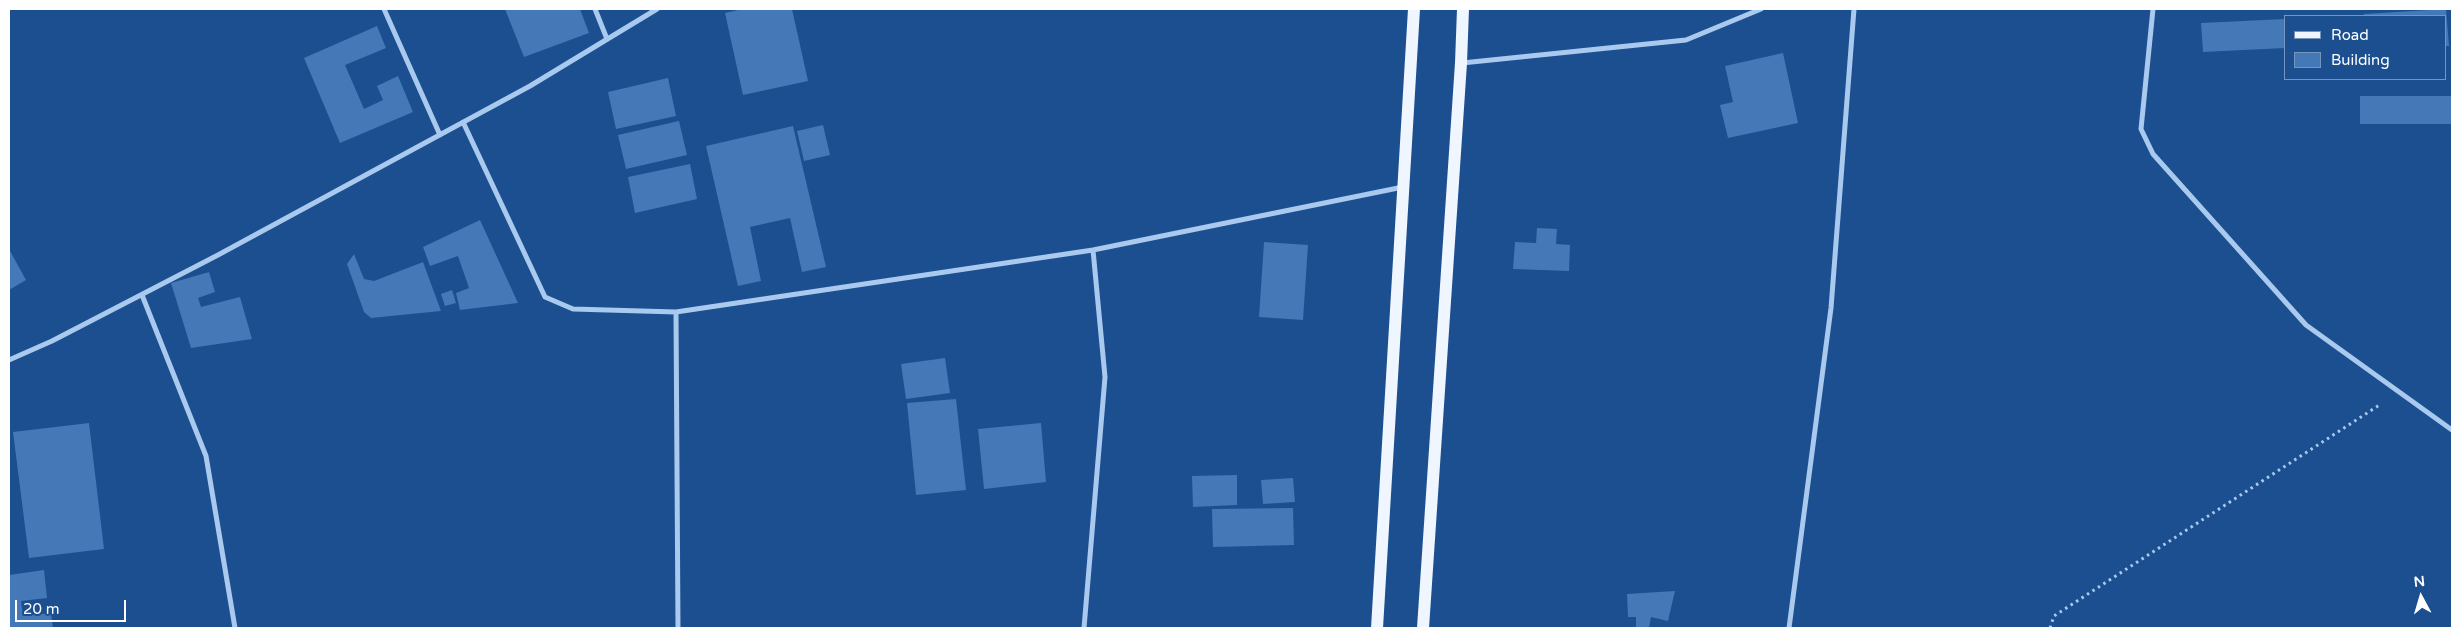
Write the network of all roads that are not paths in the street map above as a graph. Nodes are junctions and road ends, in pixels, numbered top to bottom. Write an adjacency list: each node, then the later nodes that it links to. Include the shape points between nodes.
1 (384, 9): 12 (street)
2 (595, 9): 9 (street)
3 (657, 9): 9 (street)
4 (1414, 9): 13 (main road)
5 (1463, 9): 10 (main road)
6 (1761, 9): 10 (street, via 1686,40)
7 (1854, 9): 24 (street, via 1831,308)
8 (2153, 9): 18 (street, via 2141,129 2153,154 2306,325)
9 (606, 39): 11 (street)
10 (1461, 63): 23 (main road)
11 (463, 122): 12 (street); 16 (street, via 545,297 573,309)
12 (440, 134): 15 (street)
13 (1404, 187): 14 (street); 22 (main road)
14 (1093, 250): 16 (street); 21 (street, via 1105,377)
15 (142, 295): 17 (street); 19 (street, via 206,456)
16 (676, 312): 20 (street)
17 (9, 360)
18 (2452, 430)
19 (235, 628)
20 (678, 628)
21 (1084, 628)
22 (1377, 628)
23 (1423, 628)
24 (1789, 628)

